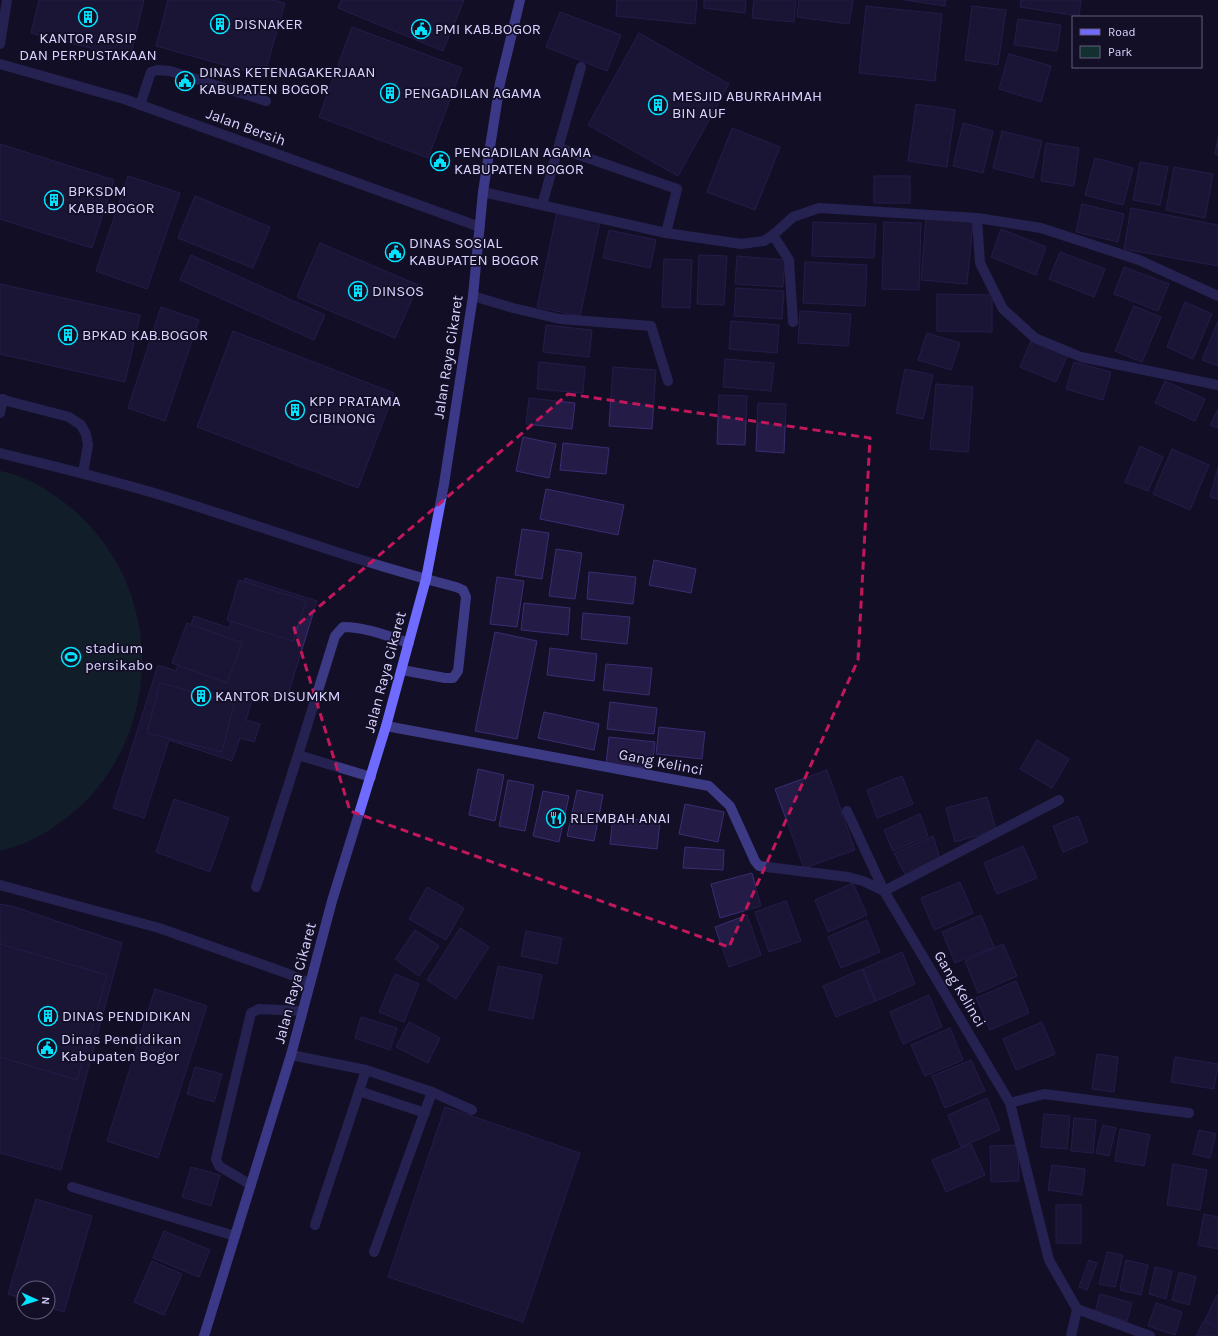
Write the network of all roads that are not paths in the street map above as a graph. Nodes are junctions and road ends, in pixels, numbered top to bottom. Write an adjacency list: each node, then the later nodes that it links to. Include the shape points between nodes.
1 (7, 0): 3 (street)
2 (520, 0): 9 (main road, Jalan Raya Cikaret, via 500,83)
3 (0, 44)
4 (0, 64): 7 (street, Jalan Bersih)
5 (581, 67): 8 (street)
6 (266, 101): 7 (street, via 170,71 157,70 151,72)
7 (140, 105): 12 (street, Jalan Bersih)
8 (558, 148): 10 (street); 13 (street, via 677,189)
9 (483, 192): 10 (street); 12 (main road, Jalan Raya Cikaret)
10 (542, 205): 13 (street)
11 (976, 218): 14 (street, via 819,208 793,217); 16 (street, via 1040,228 1139,260); 19 (street, via 980,264 1003,309 1035,338 1081,358)
12 (480, 227): 15 (main road, Jalan Raya Cikaret)
13 (666, 233): 14 (street, via 741,244 764,241)
14 (773, 236): 17 (street, via 789,260)
15 (473, 296): 18 (street, via 560,319 651,326); 24 (main road, Jalan Raya Cikaret, via 444,484)
16 (1218, 296)
17 (793, 322)
18 (668, 381)
19 (1218, 385)
20 (1, 399): 21 (street); 23 (street, via 69,417 81,425 88,445)
21 (0, 413)
22 (0, 453): 23 (street)
23 (83, 473): 24 (street, via 166,496)
24 (426, 579): 25 (main road, Jalan Raya Cikaret); 26 (street, via 463,590 466,597 458,671 453,678 445,678)
25 (409, 644): 26 (main road, Jalan Raya Cikaret); 28 (street, via 354,627 343,627 335,636)
26 (402, 670): 27 (main road, Jalan Raya Cikaret)
27 (386, 726): 29 (main road, Jalan Raya Cikaret); 34 (street, Gang Kelinci, via 708,786 730,806 759,866 848,876)
28 (298, 755): 29 (street); 33 (street)
29 (371, 777): 35 (main road, Jalan Raya Cikaret, via 332,901)
30 (1059, 800): 34 (street)
31 (847, 811): 34 (street, Gang Kelinci)
32 (0, 885): 35 (street, via 159,928 286,972)
33 (256, 887)
34 (884, 891): 41 (street, Gang Kelinci)
35 (310, 983): 36 (main road, Jalan Raya Cikaret)
36 (302, 1011): 37 (main road, Jalan Raya Cikaret); 45 (street, via 259,1009 251,1013 216,1158 219,1166)
37 (291, 1054): 38 (street); 45 (main road, Jalan Raya Cikaret)
38 (366, 1070): 39 (street); 40 (street)
39 (359, 1091): 43 (street); 47 (street)
40 (432, 1092): 42 (street); 43 (street)
41 (1010, 1103): 44 (street, via 1044,1094); 50 (street, Gang Kelinci, via 1049,1260)
42 (472, 1110)
43 (425, 1113): 49 (street)
44 (1189, 1113)
45 (251, 1185): 48 (main road, Jalan Raya Cikaret)
46 (72, 1187): 48 (street)
47 (315, 1225)
48 (235, 1236): 51 (main road, Jalan Raya Cikaret)
49 (374, 1252)
50 (1077, 1309): 52 (street); 53 (street)
51 (204, 1336)
52 (1071, 1336)
53 (1150, 1336)

